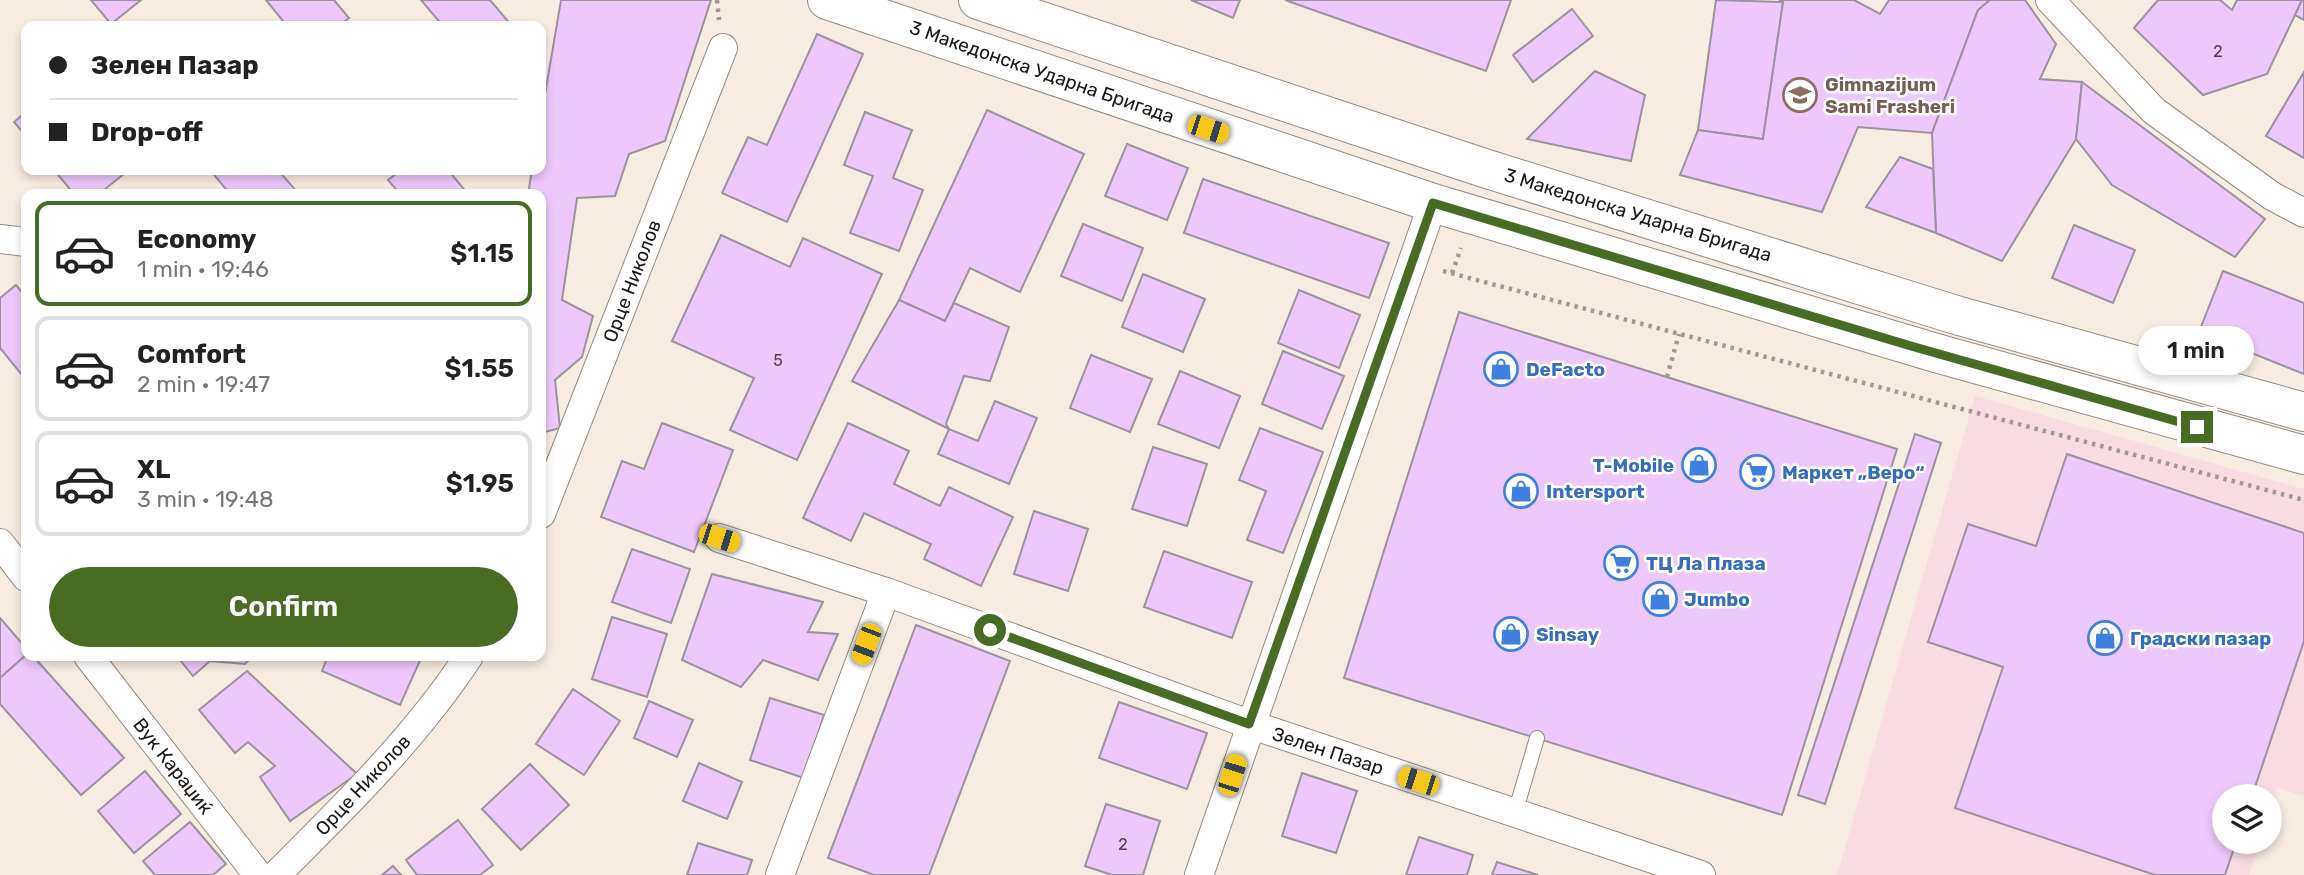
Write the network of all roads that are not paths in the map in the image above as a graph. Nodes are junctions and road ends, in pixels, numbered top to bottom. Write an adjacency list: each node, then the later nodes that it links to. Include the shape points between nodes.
1 (827, 0): 7 (street, 3 Македонска Ударна Бригада)
2 (978, 0): 5 (street, 3 Македонска Ударна Бригада)
3 (1072, 0): 5 (street, via 1087,21)
4 (2050, 0): 8 (street, via 2154,111 2272,196)
5 (1117, 45): 11 (street, 3 Македонска Ударна Бригада, via 1484,168 1956,315)
6 (723, 48): 13 (street, Орце Николов)
7 (1433, 203): 12 (street, 3 Македонска Ударна Бригада, via 1949,357); 20 (street)
8 (2304, 213)
9 (0, 239): 10 (street)
10 (21, 241)
11 (2304, 412)
12 (2304, 455)
13 (546, 501)
14 (719, 538): 17 (street, Зелен Пазар)
15 (0, 543): 16 (street)
16 (21, 570)
17 (886, 592): 20 (street, Зелен Пазар); 25 (street)
18 (92, 661): 23 (street, Вук Караџиќ)
19 (466, 661): 24 (street, Орце Николов, via 368,783)
20 (1249, 724): 22 (street, Зелен Пазар); 26 (street)
21 (1537, 738): 22 (lane)
22 (1515, 813): 27 (street, Зелен Пазар)
23 (258, 875)
24 (276, 875)
25 (780, 875)
26 (1199, 875)
27 (1701, 875)

